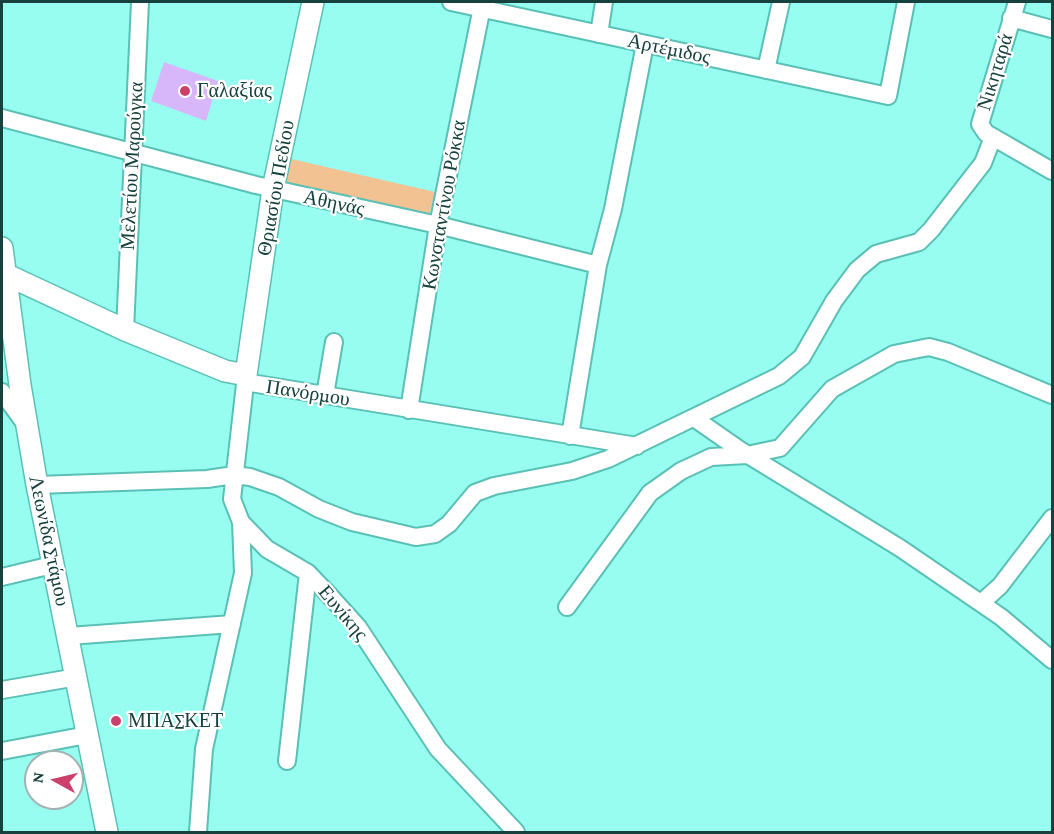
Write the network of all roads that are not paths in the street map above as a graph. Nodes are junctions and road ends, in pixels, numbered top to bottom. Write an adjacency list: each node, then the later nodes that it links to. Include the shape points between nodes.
1 (140, 2): 17 (street, Μελετίου Μαρούγκα)
2 (302, 2): 19 (main road, Θριασίου Πεδίου)
3 (313, 2): 19 (main road, Θριασίου Πεδίου)
4 (451, 2): 9 (street, Αρτέμιδος)
5 (604, 2): 12 (street)
6 (781, 2): 14 (street)
7 (906, 2): 14 (street, Αρτέμιδος, via 888,96)
8 (1017, 2): 10 (street, Νικηταρά)
9 (482, 5): 12 (street, Αρτέμιδος); 20 (street, Κωνσταντίνου Ρόκκα)
10 (1011, 18): 11 (street); 16 (street, Νικηταρά, via 981,113 980,124)
11 (1053, 29)
12 (598, 34): 13 (street, Αρτέμιδος)
13 (645, 44): 14 (street, Αρτέμιδος); 22 (street)
14 (766, 70)
15 (2, 118): 17 (street, Αθηνάς)
16 (993, 137): 18 (street); 32 (street, via 983,163 919,242 876,254 857,270 834,300 802,357 779,376)
17 (132, 154): 19 (street, Αθηνάς); 24 (street, Μελετίου Μαρούγκα)
18 (1053, 171)
19 (268, 188): 20 (street, Αθηνάς); 27 (main road, Θριασίου Πεδίου)
20 (438, 225): 22 (street, Αθηνάς); 31 (street, Κωνσταντίνου Ρόκκα)
21 (2, 248): 23 (main road, Λεωνίδα Στάμου)
22 (598, 266): 34 (street)
23 (3, 274): 24 (main road, Πανόρμου); 26 (main road, Λεωνίδα Στάμου)
24 (125, 330): 27 (main road, Πανόρμου)
25 (334, 342): 29 (street)
26 (8, 344): 33 (main road, Λεωνίδα Στάμου)
27 (243, 377): 29 (street, Πανόρμου); 37 (street, Ευνίκης)
28 (2, 392): 33 (street)
29 (325, 395): 31 (street, Πανόρμου)
30 (1053, 395): 36 (street, via 948,352 929,347 915,349 894,354 832,389 780,448)
31 (409, 410): 34 (street, Πανόρμου)
32 (694, 418): 35 (street); 36 (street)
33 (27, 427): 38 (main road, Λεωνίδα Στάμου)
34 (570, 436): 35 (street, Πανόρμου)
35 (637, 446): 37 (street, via 572,471 475,493 449,524 435,534 416,537 352,522 279,487)
36 (747, 455): 44 (street, via 900,548); 45 (street, via 711,457 650,492)
37 (234, 475): 38 (street); 40 (street, Ευνίκης, via 232,499)
38 (37, 485): 41 (main road, Λεωνίδα Στάμου)
39 (1053, 518): 44 (street, via 1000,586)
40 (241, 522): 42 (street, Ευνίκης, via 267,549); 46 (street, via 243,573)
41 (52, 564): 43 (street); 47 (main road, Λεωνίδα Στάμου)
42 (308, 573): 53 (street); 56 (street, Ευνίκης, via 358,627 438,749)
43 (2, 577)
44 (981, 603): 48 (street)
45 (567, 607)
46 (232, 624): 47 (street); 55 (street, via 204,749)
47 (69, 636): 49 (main road, Λεωνίδα Στάμου)
48 (1053, 660)
49 (77, 677): 50 (street); 51 (main road, Λεωνίδα Στάμου)
50 (2, 690)
51 (87, 735): 52 (street); 54 (main road, Λεωνίδα Στάμου)
52 (2, 752)
53 (287, 761)
54 (107, 832)
55 (198, 832)
56 (516, 832)

